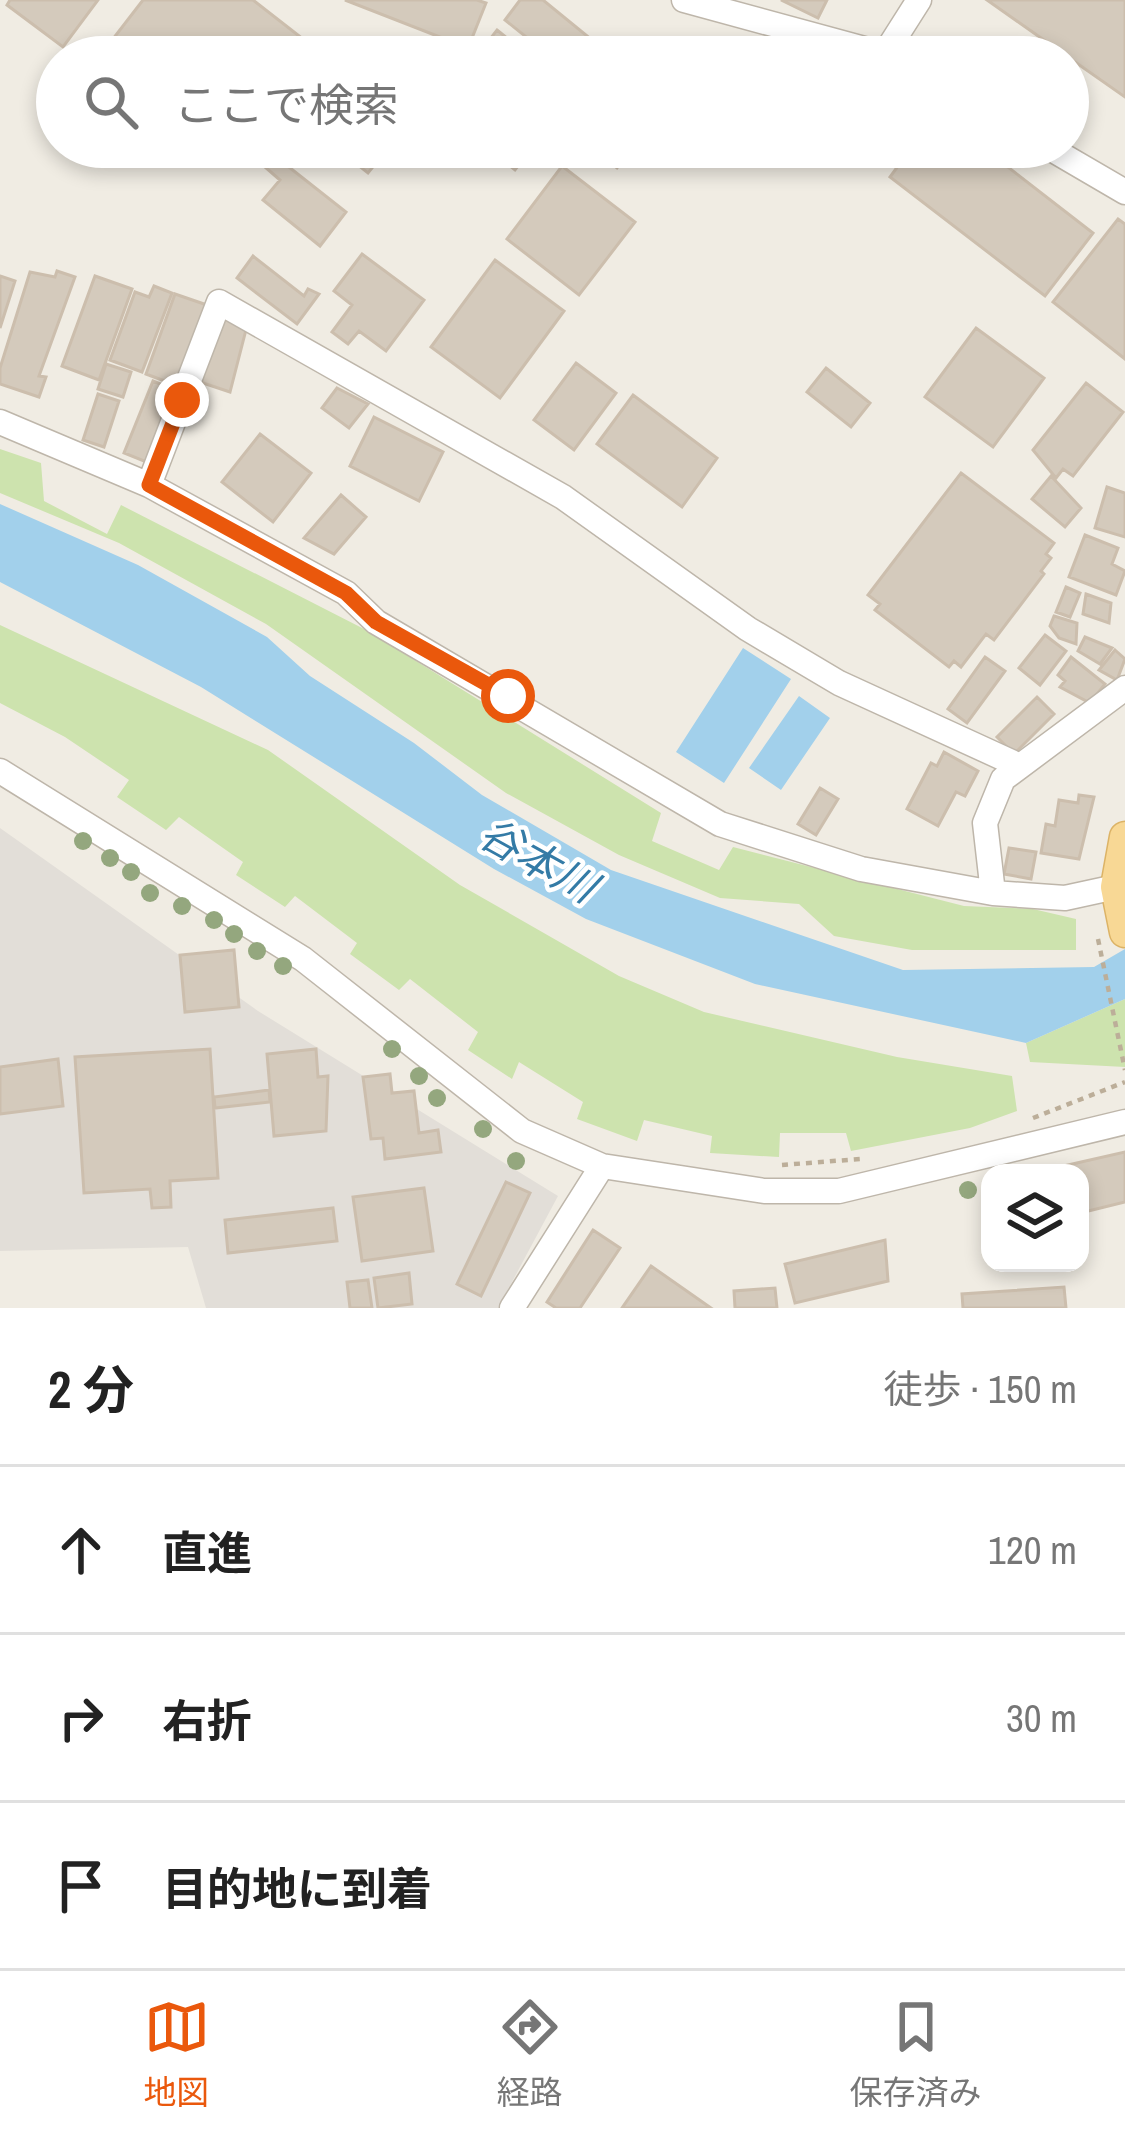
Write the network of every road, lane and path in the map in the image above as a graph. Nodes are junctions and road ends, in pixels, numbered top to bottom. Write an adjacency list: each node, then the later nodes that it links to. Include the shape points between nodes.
1 (684, 0): 3 (street)
2 (919, 0): 4 (street)
3 (819, 36)
4 (900, 36)
5 (1084, 168): 6 (street)
6 (1125, 192)
7 (0, 422): 8 (street)
8 (149, 485): 10 (street, via 219,302 563,497 748,629 839,683); 14 (street, via 346,593 376,622 720,824 861,868)
9 (1125, 688): 10 (street)
10 (1018, 764): 14 (street, via 989,802)
11 (0, 771): 21 (street, via 303,959 522,1131)
12 (1125, 837): 13 (main road)
13 (1120, 890): 14 (street, via 1065,898); 15 (main road)
14 (993, 893)
15 (1110, 928): 16 (path)
16 (1125, 1070)
17 (1125, 1082): 19 (path)
18 (1125, 1123): 21 (street, via 838,1191 764,1191)
19 (1019, 1124)
20 (878, 1156): 22 (path)
21 (602, 1166): 23 (street)
22 (772, 1166)
23 (512, 1308)

